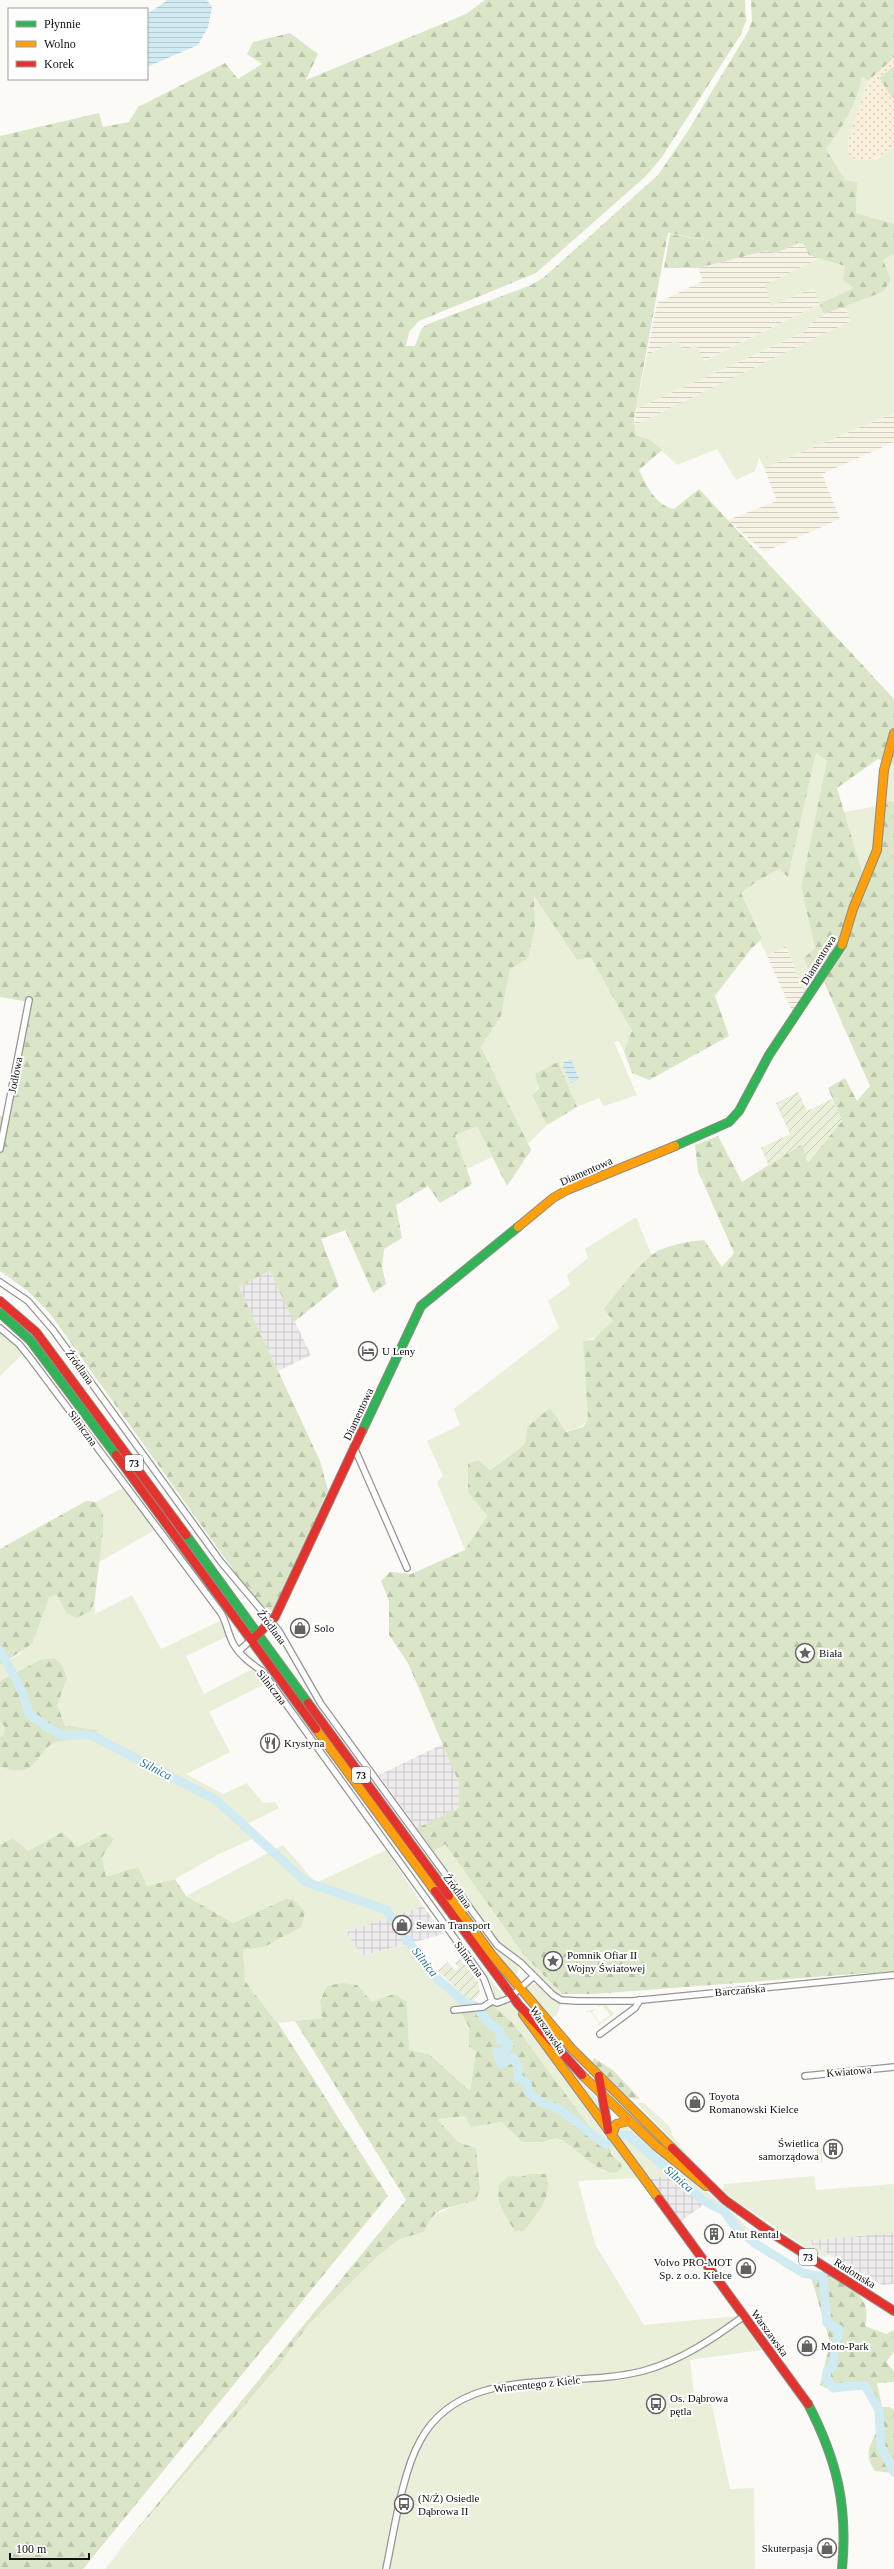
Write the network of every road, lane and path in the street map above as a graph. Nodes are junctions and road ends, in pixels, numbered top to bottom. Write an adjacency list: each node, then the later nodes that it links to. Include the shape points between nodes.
1 (894, 733): 8 (main road, Diamentowa, via 884,770 877,850 853,909 845,940 769,1055 736,1114 714,1130 567,1190 544,1204 430,1298 415,1316)
2 (29, 1000): 3 (street, Jodłowa)
3 (0, 1149)
4 (0, 1282): 10 (street, Źródlana, via 28,1301 41,1315 221,1562)
5 (0, 1301): 11 (main road, 73, via 28,1324 44,1342)
6 (0, 1313): 12 (main road, 73, via 30,1340 51,1366)
7 (0, 1328): 13 (street, Silniczna, via 19,1344 31,1359 221,1613 233,1644)
8 (354, 1447): 9 (street); 10 (main road, Diamentowa)
9 (407, 1568)
10 (271, 1622): 11 (main road, Diamentowa); 15 (street, Źródlana, via 321,1704 497,1945 521,1962)
11 (258, 1634): 12 (main road, Diamentowa); 16 (main road, 73)
12 (251, 1640): 13 (street, Diamentowa); 18 (main road, 73)
13 (239, 1651): 20 (street, Silniczna, via 263,1672 374,1825 484,1979)
14 (894, 1975): 19 (street, Barczańska)
15 (533, 1977): 16 (street); 17 (street, Źródlana)
16 (519, 1989): 18 (street); 25 (main road, Warszawska / 73)
17 (553, 1995): 19 (street, Barczańska, via 562,2000 577,2001)
18 (511, 1996): 20 (street, via 503,2002); 21 (main road, 73)
19 (640, 2000): 23 (street, via 635,2008)
20 (492, 2001): 22 (street, via 483,2007)
21 (518, 2004): 27 (main road, Warszawska / 73); 29 (main road, Warszawska, via 539,2039)
22 (454, 2010)
23 (600, 2034)
24 (894, 2067): 26 (street, Kwiatowa)
25 (599, 2076): 27 (main road, Warszawska); 30 (main road, Radomska / 73)
26 (805, 2076)
27 (603, 2097): 28 (main road, Warszawska / 73); 29 (main road, Warszawska)
28 (629, 2122): 29 (main road, via 616,2124); 30 (main road, Radomska / 73, via 689,2174)
29 (610, 2133): 32 (main road, Warszawska)
30 (725, 2200): 31 (main road, Radomska / 73, via 766,2230)
31 (894, 2311)
32 (744, 2316): 33 (street, Wincentego z Kielc, via 702,2345 645,2370 614,2377 492,2388 471,2394 452,2405 432,2423 414,2451); 34 (main road, Warszawska, via 806,2401 831,2449 844,2507)
33 (386, 2569)
34 (842, 2569)

